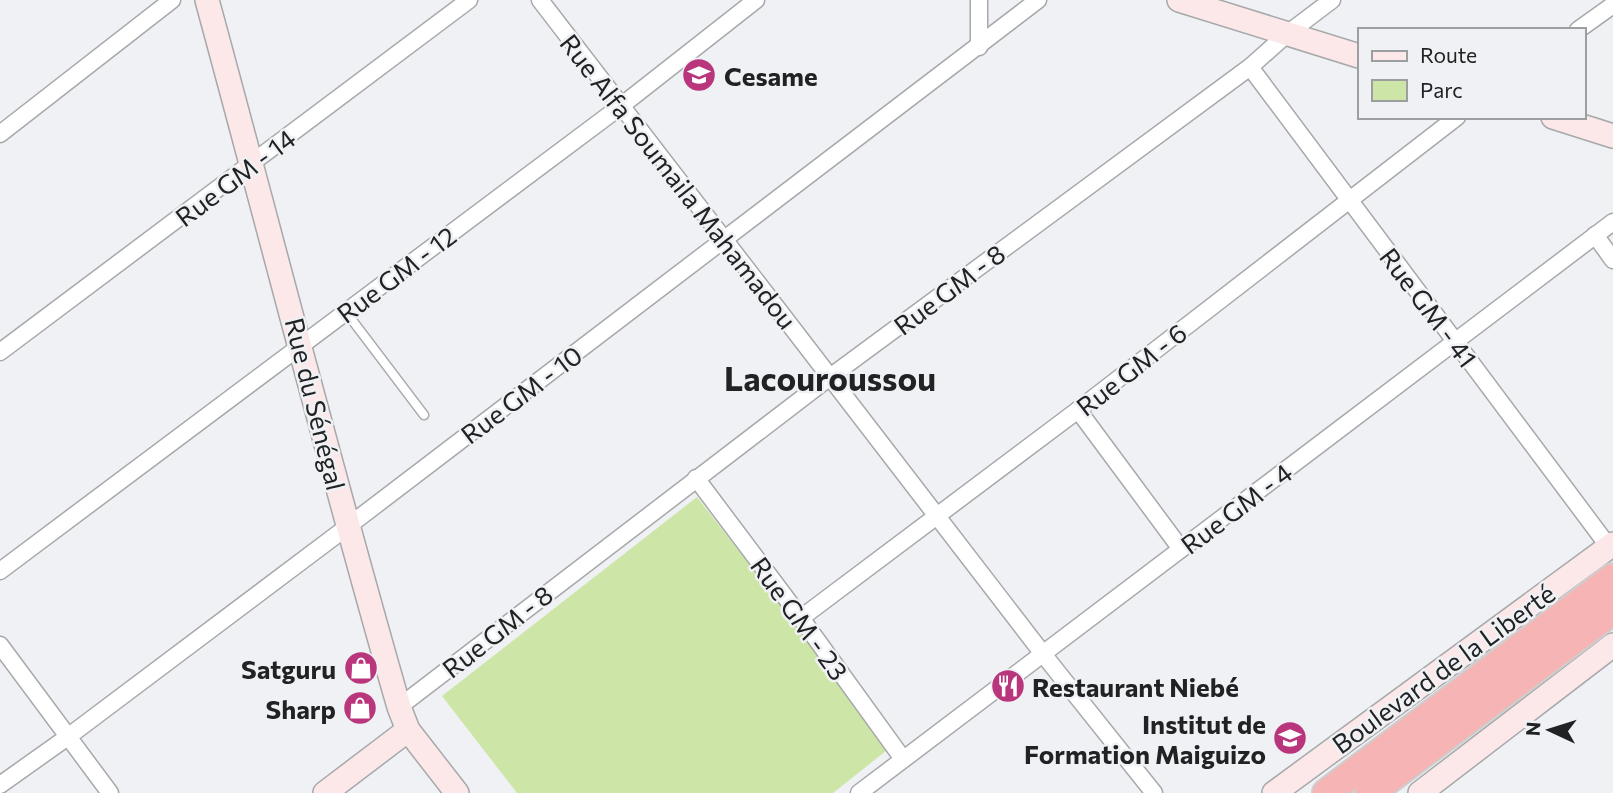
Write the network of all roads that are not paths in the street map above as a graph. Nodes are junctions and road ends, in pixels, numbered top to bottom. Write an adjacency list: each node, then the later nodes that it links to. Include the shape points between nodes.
1 (172, 0): 19 (street)
2 (207, 0): 21 (street, Rue du Sénégal)
3 (469, 0): 21 (street, Rue GM - 14)
4 (540, 0): 16 (street, Rue Alfa Soumaila Mahamadou)
5 (757, 0): 16 (street, Rue GM - 12)
6 (979, 0): 13 (street)
7 (1038, 0): 13 (street, Rue GM - 10)
8 (1179, 0): 12 (street)
9 (1332, 0): 12 (street, Rue GM - 8)
10 (1613, 5): 11 (street)
11 (1581, 28)
12 (1287, 34): 14 (street); 15 (street, Rue GM - 8)
13 (979, 47): 25 (street, Rue GM - 10)
14 (1358, 56)
15 (1250, 67): 22 (street, Rue GM - 41); 31 (street, Rue GM - 8)
16 (621, 106): 25 (street, Rue Alfa Soumaila Mahamadou); 27 (street, Rue GM - 12)
17 (1454, 119): 22 (street, Rue GM - 6)
18 (1559, 119): 20 (street)
19 (0, 134)
20 (1613, 136)
21 (252, 164): 29 (street, Rue du Sénégal); 30 (street, Rue GM - 14)
22 (1349, 202): 28 (street, Rue GM - 41); 32 (street, Rue GM - 6)
23 (1613, 222): 24 (street, Rue GM - 4)
24 (1595, 235): 26 (street); 28 (street, Rue GM - 4)
25 (724, 239): 31 (street, Rue Alfa Soumaila Mahamadou); 36 (street, Rue GM - 10)
26 (1613, 260)
27 (346, 312): 29 (street, Rue GM - 12); 33 (lane)
28 (1455, 341): 37 (street, Rue GM - 41); 38 (street, Rue GM - 4)
29 (301, 345): 36 (street, Rue du Sénégal); 39 (street, Rue GM - 12)
30 (0, 352)
31 (830, 377): 34 (street, Rue GM - 8); 35 (street, Rue Alfa Soumaila Mahamadou)
32 (1078, 410): 35 (street, Rue GM - 6); 38 (street)
33 (424, 415)
34 (696, 478): 42 (street, Rue GM - 23); 46 (street, Rue GM - 8)
35 (937, 516): 42 (street, Rue GM - 6); 45 (street, Rue Alfa Soumaila Mahamadou)
36 (347, 527): 46 (street, Rue du Sénégal); 48 (street, Rue GM - 10)
37 (1611, 546): 56 (street, Boulevard de la Liberté)
38 (1181, 549): 45 (street, Rue GM - 4)
39 (0, 571)
40 (1613, 578): 57 (highway, Boulevard de la Liberté)
41 (1613, 610): 58 (highway, Boulevard de la Liberté)
42 (801, 618): 49 (street, Rue GM - 23)
43 (0, 645): 48 (street)
44 (1613, 645): 59 (street)
45 (1043, 654): 49 (street, Rue GM - 4); 55 (street, Rue Alfa Soumaila Mahamadou)
46 (399, 706): 47 (street, Rue du Sénégal)
47 (408, 730): 52 (street); 53 (street, Rue du Sénégal)
48 (69, 736): 50 (street, Rue GM - 10); 51 (street)
49 (903, 759): 54 (street, Rue GM - 4)
50 (0, 785)
51 (110, 793)
52 (325, 793)
53 (457, 793)
54 (859, 793)
55 (1154, 793)
56 (1274, 793)
57 (1327, 793)
58 (1370, 793)
59 (1420, 793)

